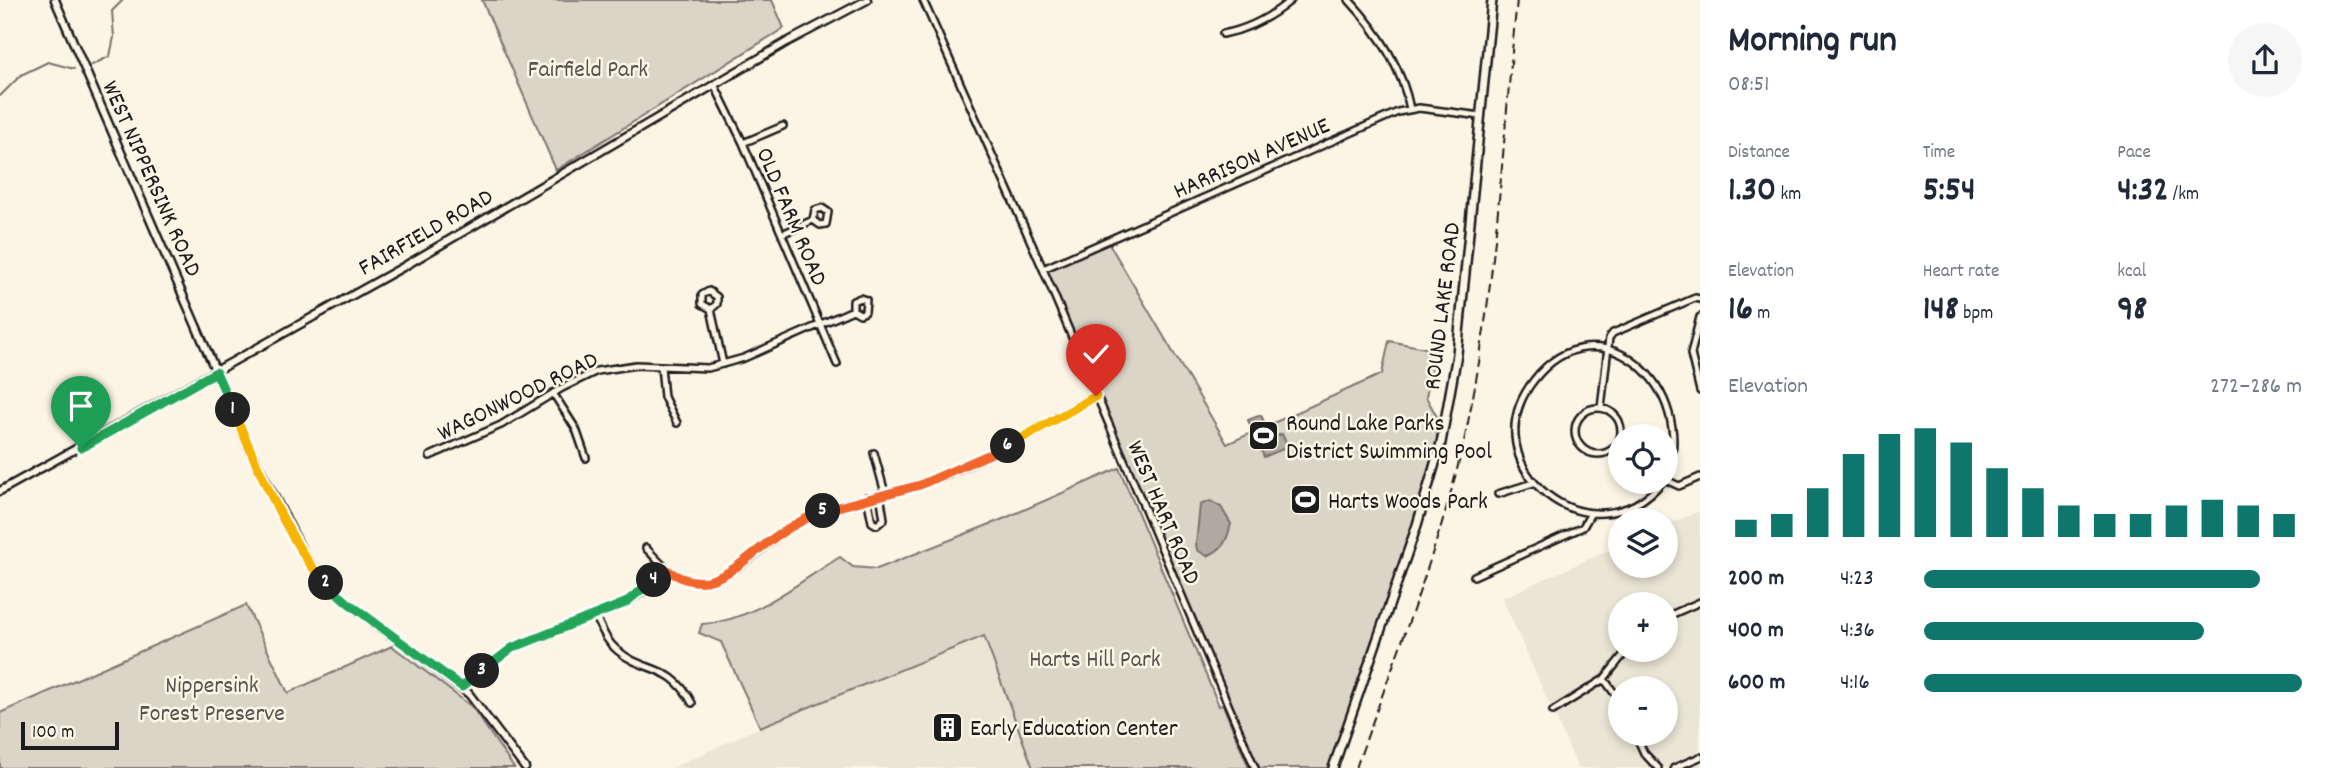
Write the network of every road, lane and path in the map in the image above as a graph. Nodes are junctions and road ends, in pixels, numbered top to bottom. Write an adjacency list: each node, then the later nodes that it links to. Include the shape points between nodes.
1 (55, 0): 26 (street, WEST NIPPERSINK ROAD)
2 (867, 0): 8 (street, FAIRFIELD ROAD)
3 (923, 0): 15 (street, WEST HART ROAD)
4 (1291, 0): 7 (street, via 1263,20)
5 (1349, 0): 9 (street, via 1386,48)
6 (1492, 0): 10 (main road, ROUND LAKE ROAD)
7 (1223, 34)
8 (714, 84): 12 (street, OLD FARM ROAD); 26 (street, FAIRFIELD ROAD)
9 (1410, 108): 10 (street, HARRISON AVENUE); 15 (street, HARRISON AVENUE)
10 (1481, 116): 64 (main road, ROUND LAKE ROAD, via 1457,354 1441,443)
11 (783, 126): 12 (street)
12 (743, 144): 14 (street, OLD FARM ROAD)
13 (813, 220): 14 (street)
14 (782, 234): 20 (street, OLD FARM ROAD)
15 (1043, 269): 29 (street, WEST HART ROAD)
16 (1700, 299): 21 (street, via 1612,333)
17 (711, 309): 22 (street)
18 (853, 310): 20 (street, WAGONWOOD ROAD)
19 (1700, 317): 27 (street, via 1691,354)
20 (821, 324): 22 (street, WAGONWOOD ROAD); 23 (street, OLD FARM ROAD)
21 (1608, 347): 25 (street); 30 (street); 40 (street, via 1560,357 1531,382 1520,403 1515,435)
22 (723, 364): 24 (street, WAGONWOOD ROAD, via 708,368)
23 (837, 364)
24 (661, 366): 28 (street, WAGONWOOD ROAD, via 608,368); 31 (street, via 664,397)
25 (1650, 366)
26 (216, 372): 42 (street, FAIRFIELD ROAD); 57 (street, WEST NIPPERSINK ROAD, via 277,502 322,579)
27 (1700, 391)
28 (553, 393): 37 (street, WAGONWOOD ROAD, via 501,425); 38 (street, via 576,429)
29 (1096, 396): 43 (street, via 995,453 920,485); 63 (street, WEST HART ROAD)
30 (1601, 408): 32 (street); 34 (street, via 1580,416 1576,439 1587,451)
31 (677, 423)
32 (1619, 424)
33 (1681, 435): 36 (street)
34 (1608, 451)
35 (874, 453): 43 (street)
36 (1678, 455)
37 (430, 456)
38 (586, 458)
39 (1700, 477): 41 (street)
40 (1533, 483): 44 (street); 47 (street, via 1563,506)
41 (1678, 486)
42 (0, 491)
43 (882, 494): 46 (street); 46 (street, via 884,519 877,526)
44 (1498, 494)
45 (1649, 494): 47 (street, via 1618,511)
46 (867, 497): 49 (street, via 804,519 717,578 687,580)
47 (1591, 513): 50 (street, via 1583,527)
48 (646, 548): 49 (street)
49 (666, 569): 53 (street, via 641,593)
50 (1474, 576)
51 (1700, 602): 52 (street)
52 (1678, 612)
53 (596, 617): 57 (street, via 512,648); 58 (street, via 618,651 667,673 685,689)
54 (1617, 662): 55 (street)
55 (1604, 678): 56 (street); 59 (street)
56 (1608, 684)
57 (462, 687): 62 (street, WEST NIPPERSINK ROAD)
58 (692, 703)
59 (1553, 711)
60 (1641, 746): 65 (street)
61 (1700, 757): 66 (street)
62 (525, 768)
63 (1255, 768)
64 (1333, 768)
65 (1658, 768)
66 (1674, 768)

